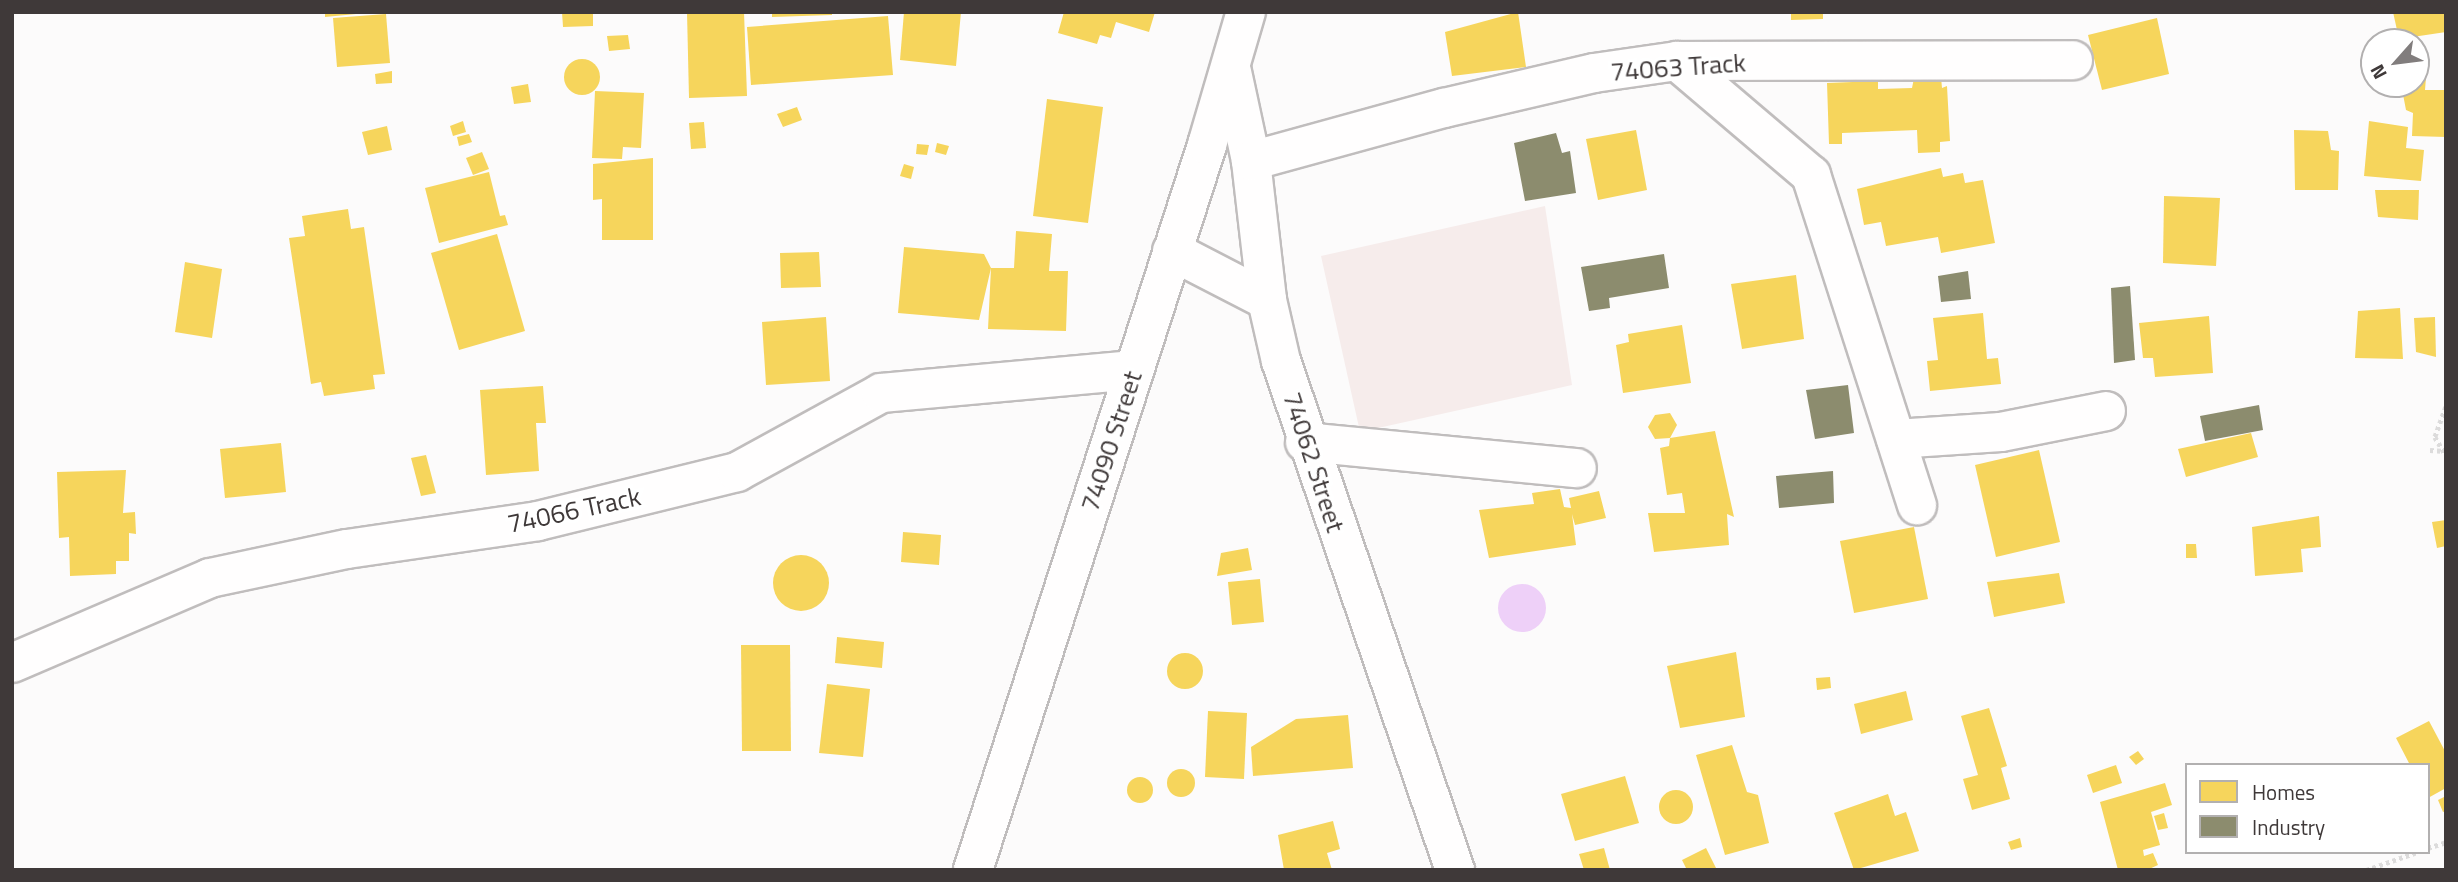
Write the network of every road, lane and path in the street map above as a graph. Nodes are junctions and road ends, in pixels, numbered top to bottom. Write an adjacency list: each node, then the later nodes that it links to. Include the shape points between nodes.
1 (1242, 27): 4 (street, 74062 Street, via 1232,72); 5 (street, 74090 Street)
2 (2073, 60): 3 (street, 74063 Track)
3 (1677, 61): 4 (street, 74063 Track, via 1594,74 1444,108); 10 (street, via 1811,175)
4 (1251, 161): 6 (street, 74062 Street)
5 (1172, 251): 6 (street); 7 (street, 74090 Street)
6 (1267, 300): 11 (street, 74062 Street)
7 (1133, 370): 16 (street, 74066 Track, via 881,393 737,472 538,521 347,549 210,578); 18 (street, 74090 Street)
8 (2446, 407): 13 (path, via 2435,437)
9 (2106, 411): 10 (street, via 2001,432)
10 (1896, 439): 15 (street)
11 (1305, 442): 14 (street); 19 (street, 74062 Street)
12 (2430, 450): 13 (path)
13 (2445, 452)
14 (1577, 468)
15 (1917, 505)
16 (12, 663)
17 (2411, 854): 20 (path)
18 (972, 870)
19 (1455, 870)
20 (2365, 870)

